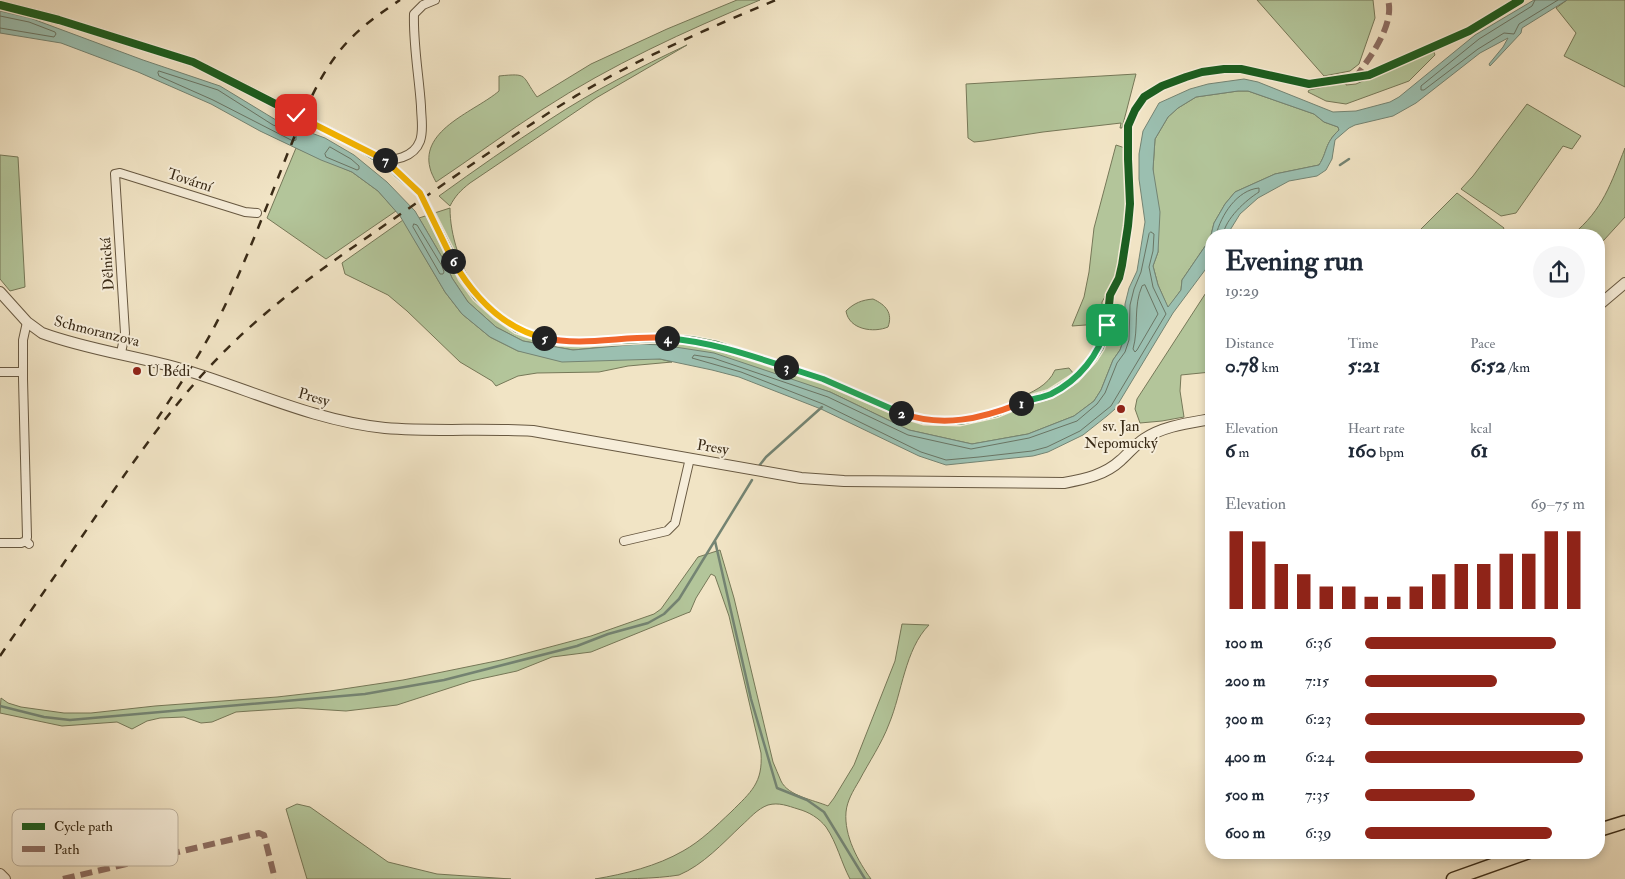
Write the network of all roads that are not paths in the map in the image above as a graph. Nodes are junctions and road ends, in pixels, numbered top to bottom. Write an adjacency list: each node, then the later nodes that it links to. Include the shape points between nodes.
1 (435, 0): 2 (street, via 414,14 420,142 402,158 389,160 374,156 193,62)
2 (0, 5)
3 (116, 174): 4 (street, Tovární, via 245,212); 9 (street, Dělnická, via 125,333)
4 (257, 212)
5 (1625, 283): 7 (street)
6 (0, 292): 8 (street, Schmoranzova)
7 (1605, 300)
8 (27, 322): 9 (street, Schmoranzova, via 47,335); 11 (street)
9 (121, 353): 12 (street, Schmoranzova)
10 (0, 372): 11 (street)
11 (23, 372): 16 (street, via 28,543)
12 (201, 376): 14 (street, Presy, via 300,409 359,424 533,431)
13 (1205, 419): 14 (street, Presy, via 1150,435 1110,469 1090,478 1064,483 819,480)
14 (690, 458): 15 (street, via 672,528)
15 (624, 541)
16 (0, 543)
17 (1625, 822): 18 (main road)
18 (1605, 828)
19 (1509, 859): 22 (main road)
20 (0, 874): 21 (street)
21 (5, 879)
22 (1453, 879)

